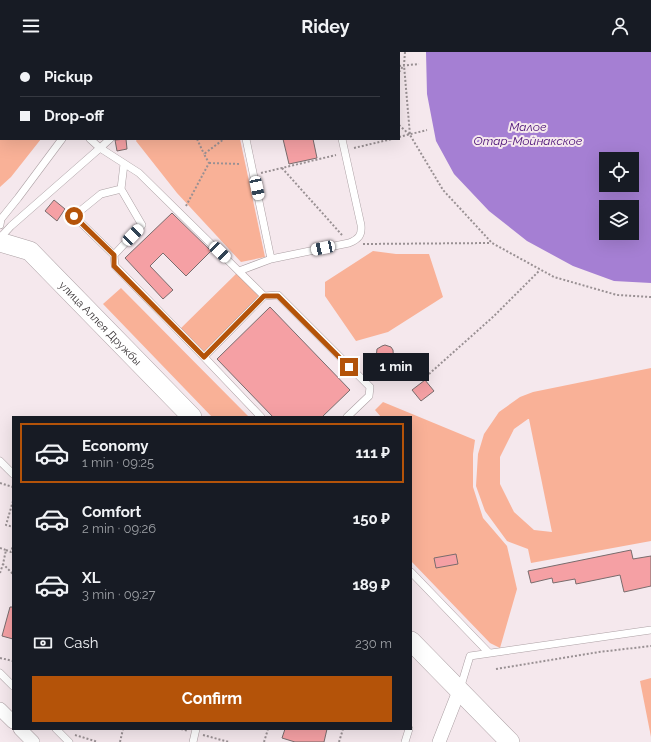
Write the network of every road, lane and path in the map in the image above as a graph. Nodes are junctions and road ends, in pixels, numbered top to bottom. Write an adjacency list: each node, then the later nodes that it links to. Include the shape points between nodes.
1 (405, 52): 3 (path)
2 (419, 64): 3 (path)
3 (404, 65): 4 (path); 5 (path); 8 (path)
4 (400, 66)
5 (400, 71)
6 (400, 126): 8 (path)
7 (428, 130): 8 (path)
8 (410, 135): 9 (path); 32 (path, via 443,190)
9 (400, 137)
10 (61, 140): 28 (lane, via 1,219)
11 (91, 140): 18 (lane)
12 (109, 140): 18 (lane)
13 (197, 140): 20 (path)
14 (223, 140): 20 (path)
15 (246, 140): 23 (lane)
16 (342, 140): 19 (lane)
17 (388, 140): 19 (path)
18 (100, 148): 22 (lane); 29 (lane)
19 (345, 152): 24 (path); 31 (lane, via 362,232 356,240)
20 (204, 154): 21 (path)
21 (209, 163): 23 (path); 27 (path)
22 (124, 164): 26 (lane); 27 (lane, via 139,173)
23 (252, 164): 25 (lane)
24 (282, 168): 25 (path); 31 (path)
25 (254, 174): 34 (lane)
26 (121, 190): 33 (lane, via 142,225); 33 (lane, via 101,194 74,216)
27 (181, 214): 36 (lane)
28 (0, 225)
29 (0, 238)
30 (0, 242): 41 (main road, улица Аллея Дружбы, via 30,251)
31 (349, 243): 32 (path); 34 (lane)
32 (492, 243): 35 (path)
33 (114, 255): 39 (lane, via 114,266)
34 (271, 259): 36 (lane)
35 (540, 270): 38 (path, via 554,278 617,295); 40 (path, via 494,316)
36 (239, 271): 37 (lane)
37 (264, 296): 39 (lane); 43 (lane, via 278,296 370,387 368,396)
38 (651, 297)
39 (204, 357): 42 (lane)
40 (429, 374)
41 (191, 416)
42 (260, 416)
43 (347, 416)
44 (0, 461): 45 (lane)
45 (12, 473)
46 (0, 483): 47 (path)
47 (12, 487)
48 (12, 504): 49 (path, via 6,525)
49 (12, 527)
50 (0, 548): 52 (path)
51 (12, 548): 52 (path, via 11,552)
52 (6, 550): 53 (path)
53 (2, 564): 54 (path); 55 (path)
54 (0, 573)
55 (12, 573)
56 (412, 573): 60 (lane)
57 (651, 630): 60 (lane)
58 (412, 642): 66 (main road)
59 (651, 646): 63 (path)
60 (489, 653): 66 (lane, via 470,656)
61 (0, 658): 62 (path)
62 (12, 661)
63 (496, 669)
64 (0, 673): 65 (lane)
65 (12, 685)
66 (460, 691): 86 (street); 87 (main road)
67 (0, 709): 68 (street)
68 (12, 721)
69 (21, 730): 77 (street)
70 (57, 730): 78 (lane)
71 (123, 730): 80 (path)
72 (268, 730): 83 (path)
73 (343, 730): 84 (path)
74 (409, 730): 85 (lane)
75 (196, 731): 81 (lane); 82 (path)
76 (69, 733): 79 (path)
77 (33, 742)
78 (69, 742)
79 (98, 742)
80 (120, 742)
81 (193, 742)
82 (229, 742)
83 (264, 742)
84 (339, 742)
85 (405, 742)
86 (439, 742)
87 (510, 742)

